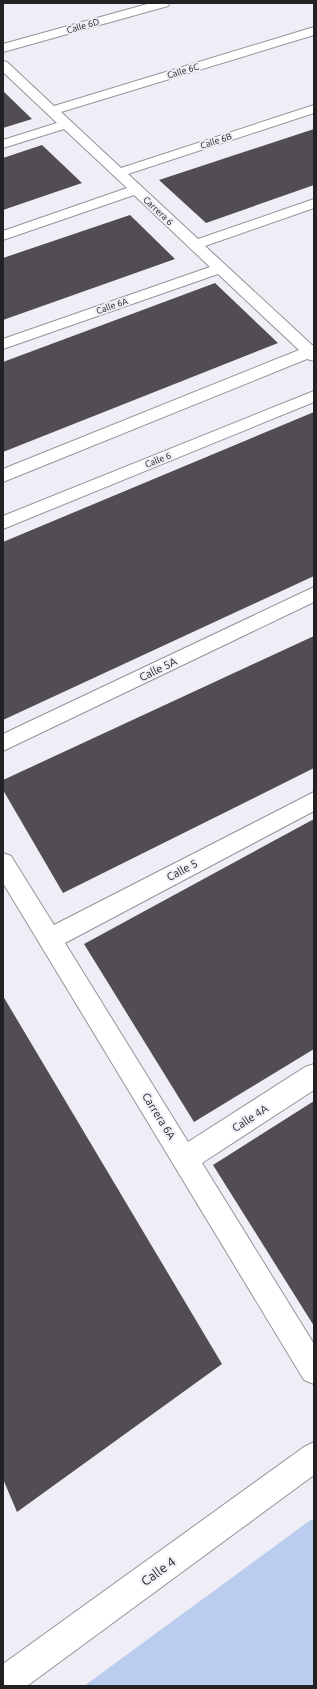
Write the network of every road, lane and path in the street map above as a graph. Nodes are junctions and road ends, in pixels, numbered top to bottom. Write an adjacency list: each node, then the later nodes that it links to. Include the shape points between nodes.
1 (164, 3): 3 (street, Calle 6D)
2 (314, 32): 6 (street, Calle 6C)
3 (3, 48)
4 (3, 66): 6 (street, Carrera 6)
5 (314, 109): 9 (street, Calle 6B)
6 (52, 111): 7 (street, Carrera 6)
7 (66, 124): 8 (street); 9 (street, Carrera 6)
8 (3, 144)
9 (118, 173): 10 (street, Carrera 6)
10 (136, 190): 12 (street); 13 (street, Carrera 6)
11 (314, 203): 13 (street)
12 (3, 236)
13 (195, 245): 14 (street, Carrera 6)
14 (220, 268): 15 (street, Calle 6A); 16 (street, Carrera 6)
15 (3, 344)
16 (313, 353): 18 (street)
17 (314, 396): 19 (street, Calle 6)
18 (3, 476)
19 (3, 523)
20 (314, 594): 21 (street, Calle 5A)
21 (3, 743)
22 (314, 801): 24 (street, Calle 5)
23 (3, 863): 24 (street, Carrera 6A)
24 (50, 939): 26 (street, Carrera 6A)
25 (314, 1076): 26 (street, Calle 4A)
26 (185, 1159): 27 (street, Carrera 6A)
27 (314, 1370)
28 (314, 1457): 29 (street, Calle 4)
29 (3, 1684)

